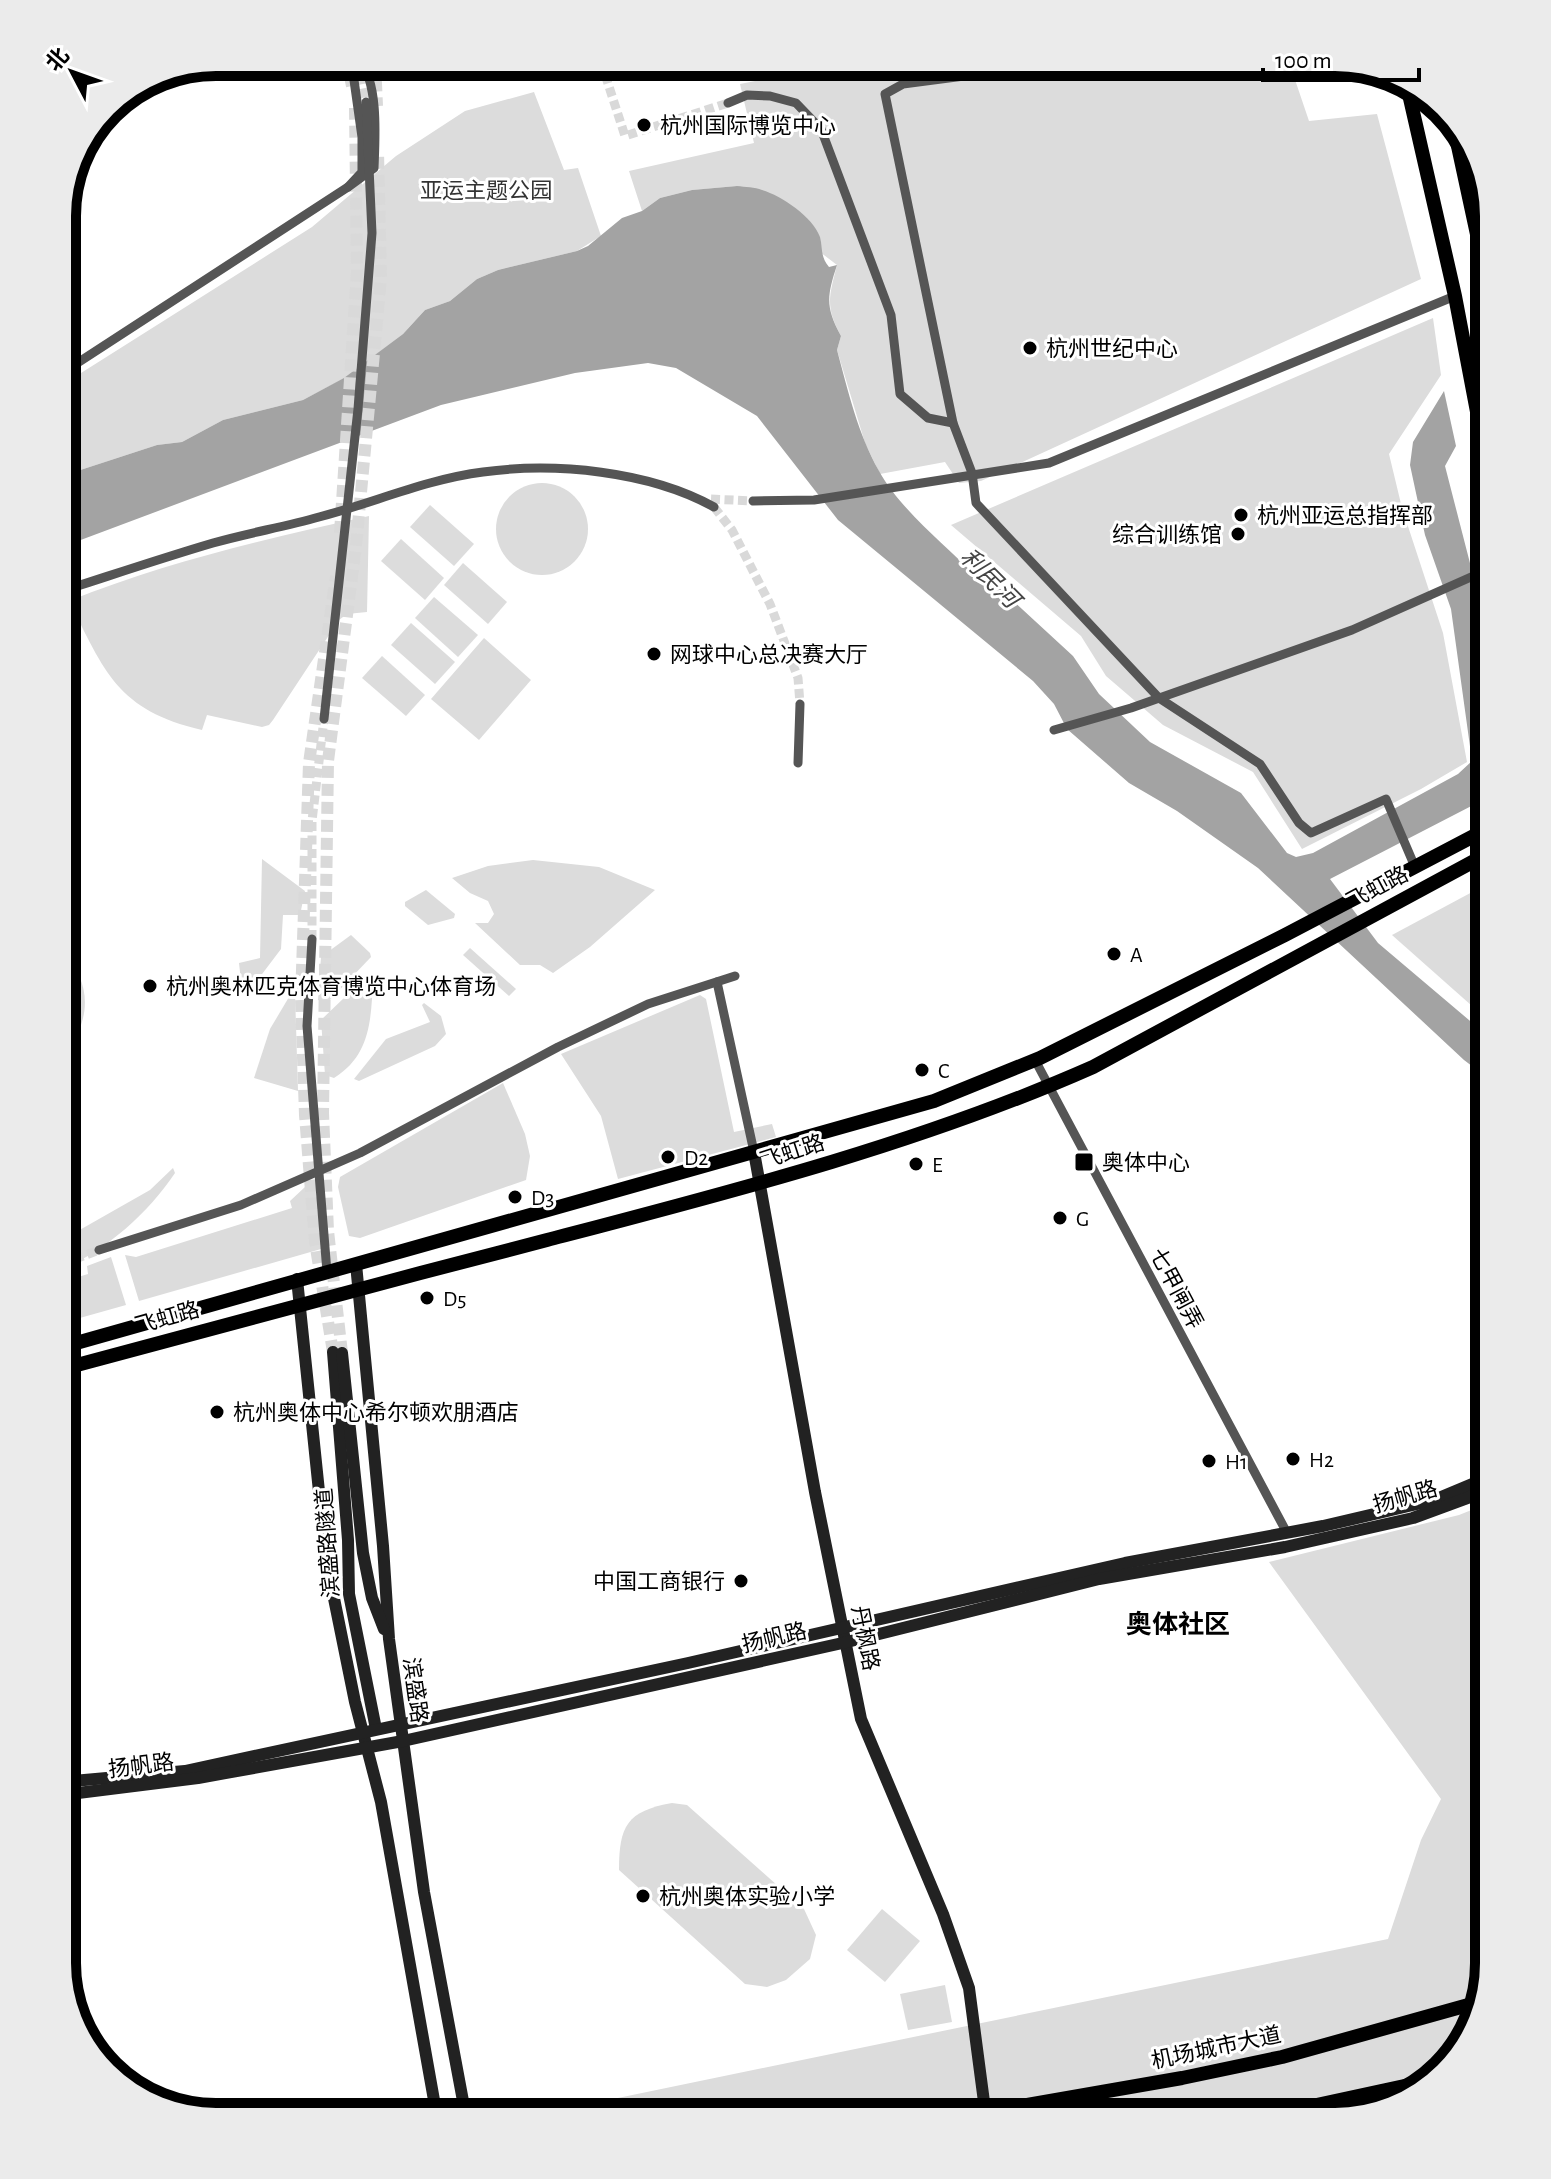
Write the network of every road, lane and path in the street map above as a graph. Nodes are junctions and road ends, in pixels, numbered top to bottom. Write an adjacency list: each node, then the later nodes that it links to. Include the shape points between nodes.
1 (353, 76): 8 (street, via 362,172)
2 (368, 76): 8 (street, via 374,168)
3 (964, 76): 13 (street, via 903,84 885,94)
4 (1410, 98): 10 (main road)
5 (366, 102): 21 (street, via 372,233)
6 (728, 103): 13 (street, via 747,95 796,103 821,129 891,315 900,394 928,418)
7 (1459, 153): 9 (main road)
8 (348, 187): 11 (street)
9 (1475, 225)
10 (1455, 296): 12 (main road); 14 (street, via 1049,463)
11 (76, 364)
12 (1475, 401)
13 (953, 423): 14 (street)
14 (972, 473): 15 (street, via 814,500); 19 (street, via 976,503)
15 (753, 501)
16 (708, 502): 18 (street, via 627,476 523,469 483,472 215,542)
17 (1475, 575): 19 (street, via 1352,630)
18 (76, 587)
19 (1159, 698): 22 (street); 26 (street, via 1260,764 1311,833 1386,799)
20 (800, 704): 23 (street)
21 (324, 719)
22 (1054, 730)
23 (798, 763)
24 (1475, 835): 26 (main road, 飞虹路)
25 (1475, 860): 31 (main road, 飞虹路)
26 (1415, 867): 30 (main road, 飞虹路)
27 (312, 939): 33 (street, via 307,1026)
28 (735, 976): 29 (street)
29 (717, 982): 32 (street); 33 (street, via 603,1025)
30 (1035, 1060): 31 (street, 七甲闸弄); 32 (main road, 飞虹路, via 934,1101)
31 (1049, 1087): 34 (main road, 飞虹路); 45 (street, 七甲闸弄)
32 (754, 1152): 34 (main road, 丹枫路); 36 (main road, 飞虹路)
33 (319, 1171): 35 (street, via 241,1205); 37 (street)
34 (762, 1184): 39 (main road, 飞虹路); 46 (main road, 丹枫路, via 815,1492)
35 (99, 1250)
36 (356, 1264): 37 (main road, 飞虹路); 39 (main road, 滨盛路)
37 (327, 1272): 38 (main road, 飞虹路)
38 (297, 1279): 40 (main road); 41 (main road, 飞虹路)
39 (360, 1289): 40 (main road, 飞虹路); 47 (main road, 滨盛路)
40 (298, 1305): 42 (main road, 飞虹路); 50 (main road, via 326,1559 355,1702)
41 (76, 1343)
42 (76, 1365)
43 (1475, 1483): 45 (main road, via 1434,1500)
44 (1475, 1495): 48 (main road, 扬帆路, via 1413,1518 1285,1547 1099,1579)
45 (1287, 1533): 46 (main road)
46 (844, 1626): 48 (main road, 丹枫路); 49 (main road)
47 (389, 1639): 49 (main road, 滨盛路); 50 (main road, 滨盛路隧道, via 372,1598 363,1553 338,1353 349,1594)
48 (847, 1642): 51 (main road, 扬帆路); 59 (main road, 丹枫路, via 861,1719 969,1988)
49 (400, 1723): 50 (main road); 51 (main road, 滨盛路)
50 (370, 1730): 52 (main road); 53 (main road, via 185,1771)
51 (403, 1741): 52 (main road, 扬帆路); 58 (main road, 滨盛路, via 424,1892)
52 (365, 1747): 54 (main road, 扬帆路, via 198,1778); 57 (main road, via 381,1802)
53 (76, 1781)
54 (76, 1793)
55 (1468, 2005): 60 (main road, 机场城市大道, via 1282,2057)
56 (1398, 2087): 61 (main road)
57 (435, 2103)
58 (463, 2103)
59 (985, 2103)
60 (1046, 2103)
61 (1326, 2103)

